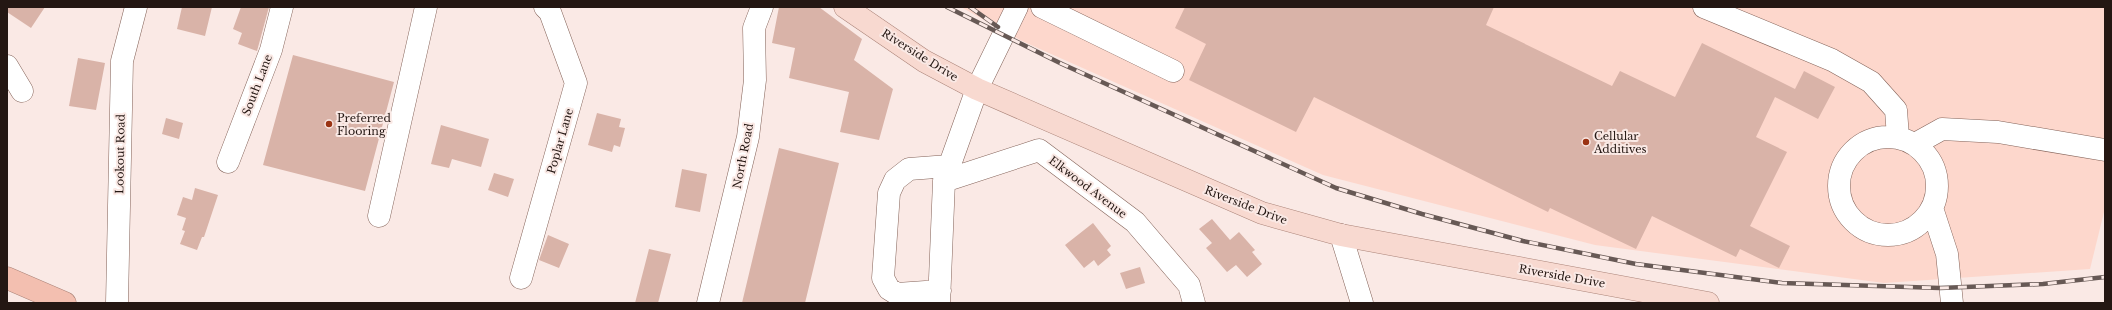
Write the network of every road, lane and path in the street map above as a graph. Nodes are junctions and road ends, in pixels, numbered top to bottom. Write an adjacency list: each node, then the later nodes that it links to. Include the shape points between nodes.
1 (136, 7): 26 (street, Lookout Road, via 122,60)
2 (282, 7): 16 (street, South Lane, via 270,50)
3 (426, 7): 19 (street)
4 (544, 7): 22 (street, Poplar Lane, via 550,12 576,83)
5 (762, 7): 27 (street, North Road, via 754,28 755,80 748,137)
6 (845, 7): 12 (main road, Riverside Drive, via 924,61)
7 (1017, 7): 12 (street)
8 (1042, 7): 11 (street)
9 (1704, 7): 14 (street, via 1832,60 1871,82 1896,110)
10 (7, 66): 13 (street)
11 (1173, 71)
12 (977, 89): 17 (street); 20 (main road, Riverside Drive, via 1237,204 1290,222)
13 (22, 91)
14 (1906, 140): 15 (street, via 1942,129 1998,132); 18 (street, via 1928,156 1936,173 1937,191); 18 (street, via 1879,137 1862,143 1849,156 1840,172 1838,190 1843,208 1854,222 1869,232 1887,236 1905,232 1921,223)
15 (2105, 150)
16 (228, 162)
17 (947, 173): 23 (street); 23 (street, via 909,169 895,180 889,193 883,278 889,289 897,294); 28 (street, Elkwood Avenue, via 1039,150 1135,222 1189,285)
18 (1932, 208): 31 (street, via 1947,254)
19 (378, 216)
20 (1341, 235): 24 (main road, Riverside Drive); 29 (street)
21 (7, 278): 25 (highway)
22 (521, 278)
23 (939, 297)
24 (1654, 298): 30 (main road, Riverside Drive)
25 (58, 300)
26 (117, 303)
27 (708, 303)
28 (1194, 303)
29 (1362, 303)
30 (1708, 303)
31 (1952, 303)

